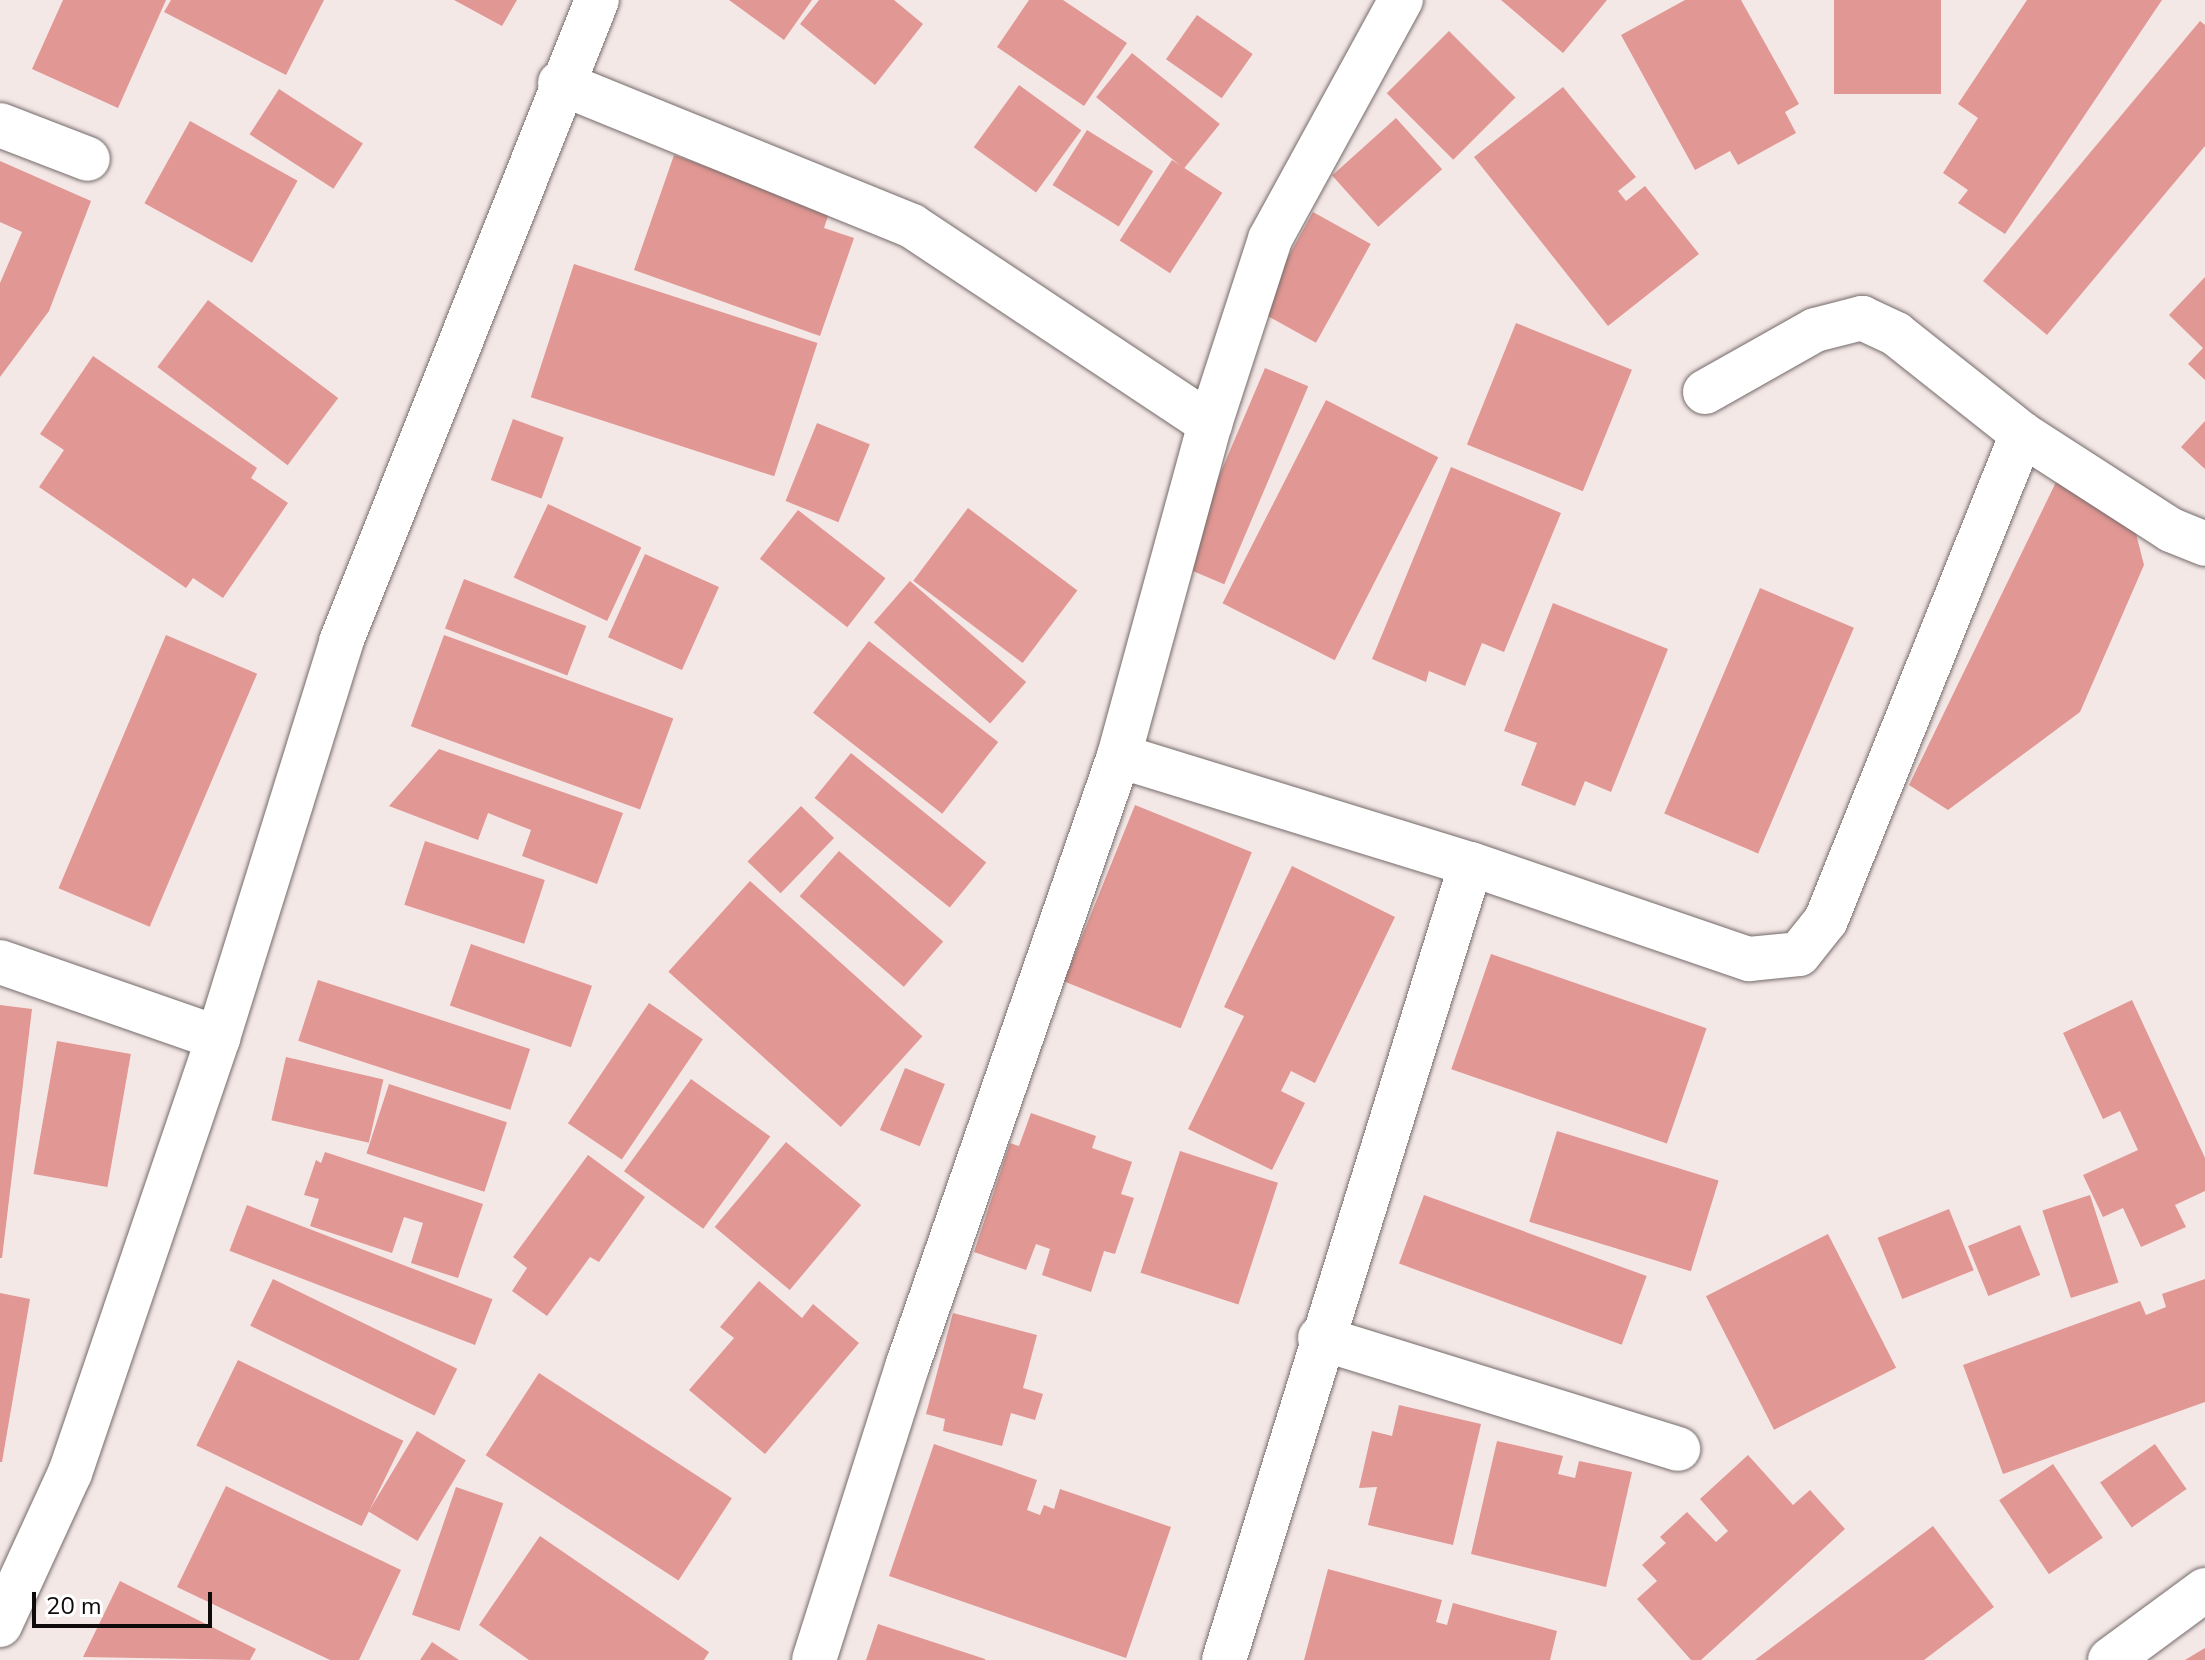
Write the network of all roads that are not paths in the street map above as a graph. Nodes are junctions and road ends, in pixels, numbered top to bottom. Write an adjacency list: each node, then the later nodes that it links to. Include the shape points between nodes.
1 (597, 0): 3 (street)
2 (1401, 0): 7 (street, via 1270,239)
3 (560, 83): 7 (street, via 912,226); 13 (street, via 341,642)
4 (0, 125): 5 (street)
5 (88, 159)
6 (1705, 392): 8 (street, via 1815,330 1862,318 1896,334)
7 (1210, 424): 10 (street)
8 (2022, 434): 9 (street, via 2171,530); 11 (street, via 1826,920 1799,954 1749,959)
9 (2205, 544)
10 (1119, 756): 11 (street); 18 (street, via 908,1364)
11 (1471, 864): 14 (street)
12 (0, 962): 13 (street)
13 (218, 1038): 17 (street, via 70,1473)
14 (1320, 1338): 15 (street); 19 (street)
15 (1678, 1449)
16 (2205, 1590): 20 (street)
17 (0, 1625)
18 (814, 1660)
19 (1224, 1660)
20 (2110, 1660)

